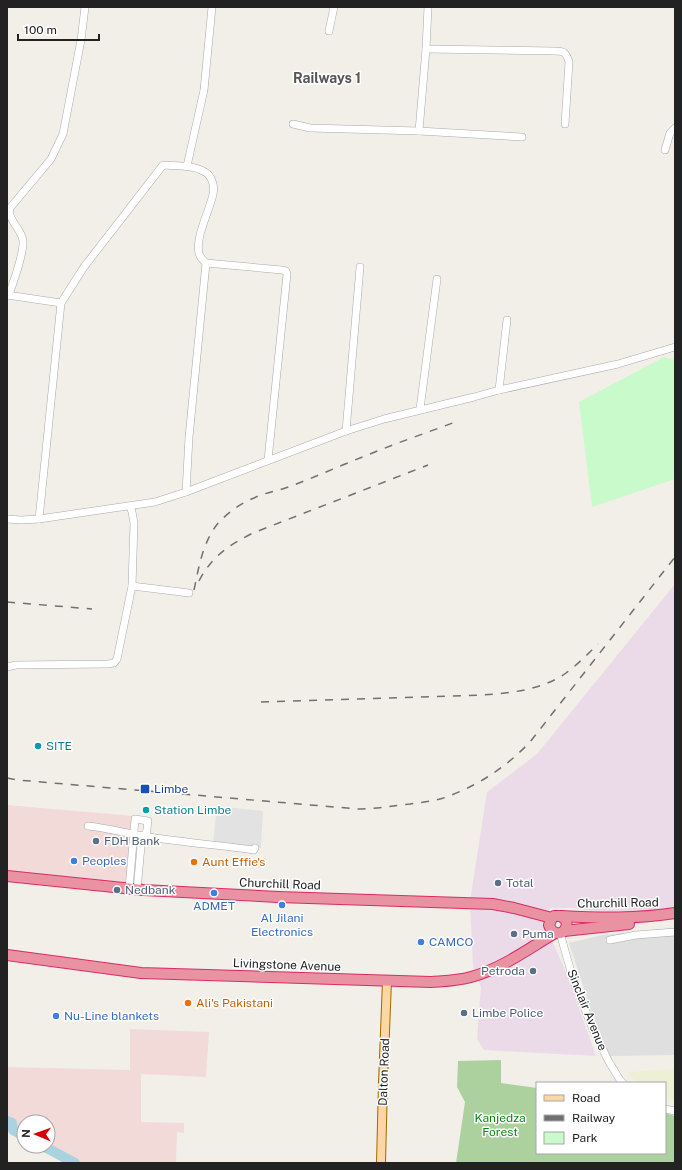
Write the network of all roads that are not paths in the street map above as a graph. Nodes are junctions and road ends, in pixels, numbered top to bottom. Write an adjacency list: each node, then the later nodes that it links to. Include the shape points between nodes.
1 (85, 7): 17 (street, via 82,40 63,134 51,159 10,208 10,215 21,232 23,250)
2 (212, 7): 13 (street, via 204,90)
3 (334, 7): 5 (street)
4 (428, 7): 6 (street)
5 (329, 31)
6 (426, 49): 8 (street, via 563,52 569,62); 10 (street)
7 (293, 124): 10 (street, via 310,128)
8 (565, 124)
9 (675, 128): 12 (street, via 670,133)
10 (419, 131): 11 (street)
11 (522, 138)
12 (664, 150)
13 (187, 166): 14 (street, via 205,172 213,184 213,194 200,235 198,251); 18 (street, via 163,165 84,267)
14 (206, 263): 24 (street, via 282,270 288,274); 25 (street)
15 (360, 267): 23 (street)
16 (437, 279): 22 (street)
17 (8, 295): 18 (street)
18 (61, 303): 28 (street)
19 (506, 320): 21 (street)
20 (675, 347): 21 (street, via 618,364)
21 (499, 390): 22 (street)
22 (420, 410): 23 (street)
23 (346, 431): 24 (street)
24 (268, 460): 25 (street)
25 (186, 492): 26 (street, via 155,502)
26 (130, 506): 28 (street); 29 (street, via 134,523)
27 (7, 519): 28 (street)
28 (39, 519)
29 (132, 586): 30 (street); 31 (street, via 119,654 114,663)
30 (189, 593)
31 (7, 667)
32 (88, 826): 33 (street)
33 (133, 834): 34 (street); 34 (street, via 135,819 148,821); 36 (street)
34 (144, 836): 35 (street); 37 (street)
35 (254, 848)
36 (131, 859): 37 (street); 39 (street)
37 (140, 860): 39 (street)
38 (7, 876): 39 (highway, Churchill Road)
39 (133, 890): 41 (highway, Churchill Road, via 492,904)
40 (675, 913): 41 (highway, Churchill Road, via 628,918)
41 (557, 917): 43 (highway, Churchill Road, via 566,920 567,923); 43 (highway, via 550,921 549,925)
42 (675, 917): 43 (highway, Churchill Road)
43 (560, 932): 47 (highway, Livingstone Avenue, via 498,966 472,977 455,981); 48 (street, Sinclair Avenue, via 573,979 594,1032)
44 (675, 932): 45 (street)
45 (610, 940)
46 (7, 955): 47 (highway, Livingstone Avenue, via 141,973)
47 (387, 981): 49 (main road, Dalton Road)
48 (622, 1082)
49 (381, 1163)

